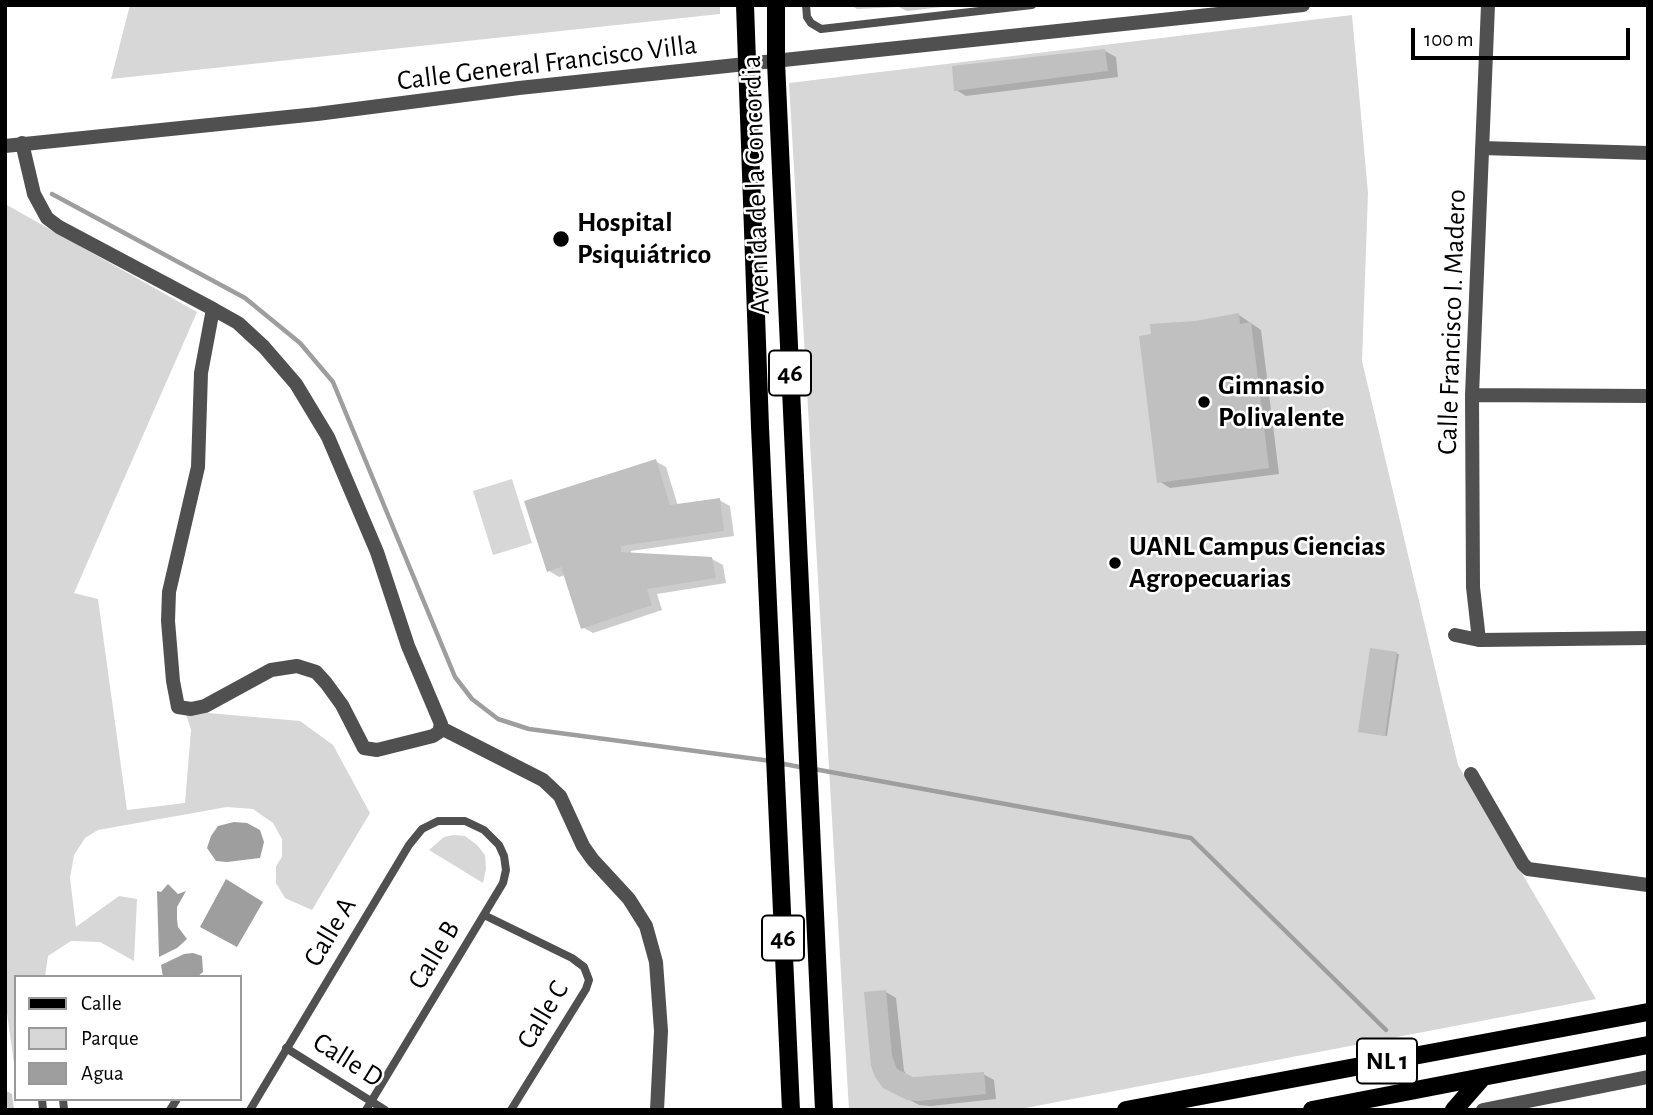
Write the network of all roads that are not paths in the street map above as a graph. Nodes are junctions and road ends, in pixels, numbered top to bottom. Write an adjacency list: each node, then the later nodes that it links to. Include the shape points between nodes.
1 (745, 5): 8 (main road, Avenida de la Concordia / 46)
2 (776, 5): 7 (main road, Avenida de la Concordia / 46)
3 (806, 5): 4 (lane, via 807,17 821,29)
4 (1032, 5)
5 (1303, 5): 7 (street, Calle General Francisco Villa)
6 (1488, 5): 11 (street, Calle Francisco I. Madero)
7 (776, 62): 8 (street, Calle General Francisco Villa); 31 (main road, Avenida de la Concordia / 46)
8 (746, 65): 9 (street, Calle General Francisco Villa); 29 (main road, Avenida de la Concordia / 46)
9 (22, 143): 10 (street, Calle General Francisco Villa); 13 (street, via 34,194 47,218)
10 (5, 146)
11 (1482, 148): 12 (street); 14 (street, Calle Francisco I. Madero)
12 (1648, 153)
13 (214, 309): 19 (street, via 264,347 296,384 328,437 377,552); 19 (street, via 201,373 198,467 169,592 176,704 181,709 205,706 271,670 297,666 316,672 326,683 360,743 370,750 433,736)
14 (1472, 395): 15 (street); 18 (street, Calle Francisco I. Madero, via 1473,587)
15 (1648, 396)
16 (1455, 635): 18 (street)
17 (1648, 638): 18 (street)
18 (1479, 640)
19 (441, 728): 36 (street, via 544,780 560,796 583,846 646,926 656,962 661,1031)
20 (1471, 774): 22 (street, via 1528,869)
21 (476, 825): 23 (lane, Calle B, via 493,836 506,870); 26 (lane, Calle A, via 438,821 422,829)
22 (1648, 885)
23 (484, 915): 30 (lane, Calle B); 35 (lane, Calle C, via 572,958 589,980)
24 (1648, 1012): 39 (main road, NL 1)
25 (1648, 1045): 28 (main road, NL 1)
26 (286, 1048): 30 (lane, Calle D); 32 (lane, Calle A)
27 (1648, 1077): 42 (street)
28 (1482, 1078): 40 (main road, NL 1); 41 (main road)
29 (790, 1084): 37 (main road); 38 (main road, 46)
30 (371, 1101): 33 (lane, Calle B); 34 (lane, Calle D)
31 (825, 1108)
32 (250, 1110)
33 (366, 1110)
34 (385, 1110)
35 (511, 1110)
36 (657, 1110)
37 (782, 1110)
38 (790, 1110)
39 (1126, 1110)
40 (1312, 1110)
41 (1454, 1110)
42 (1483, 1110)

